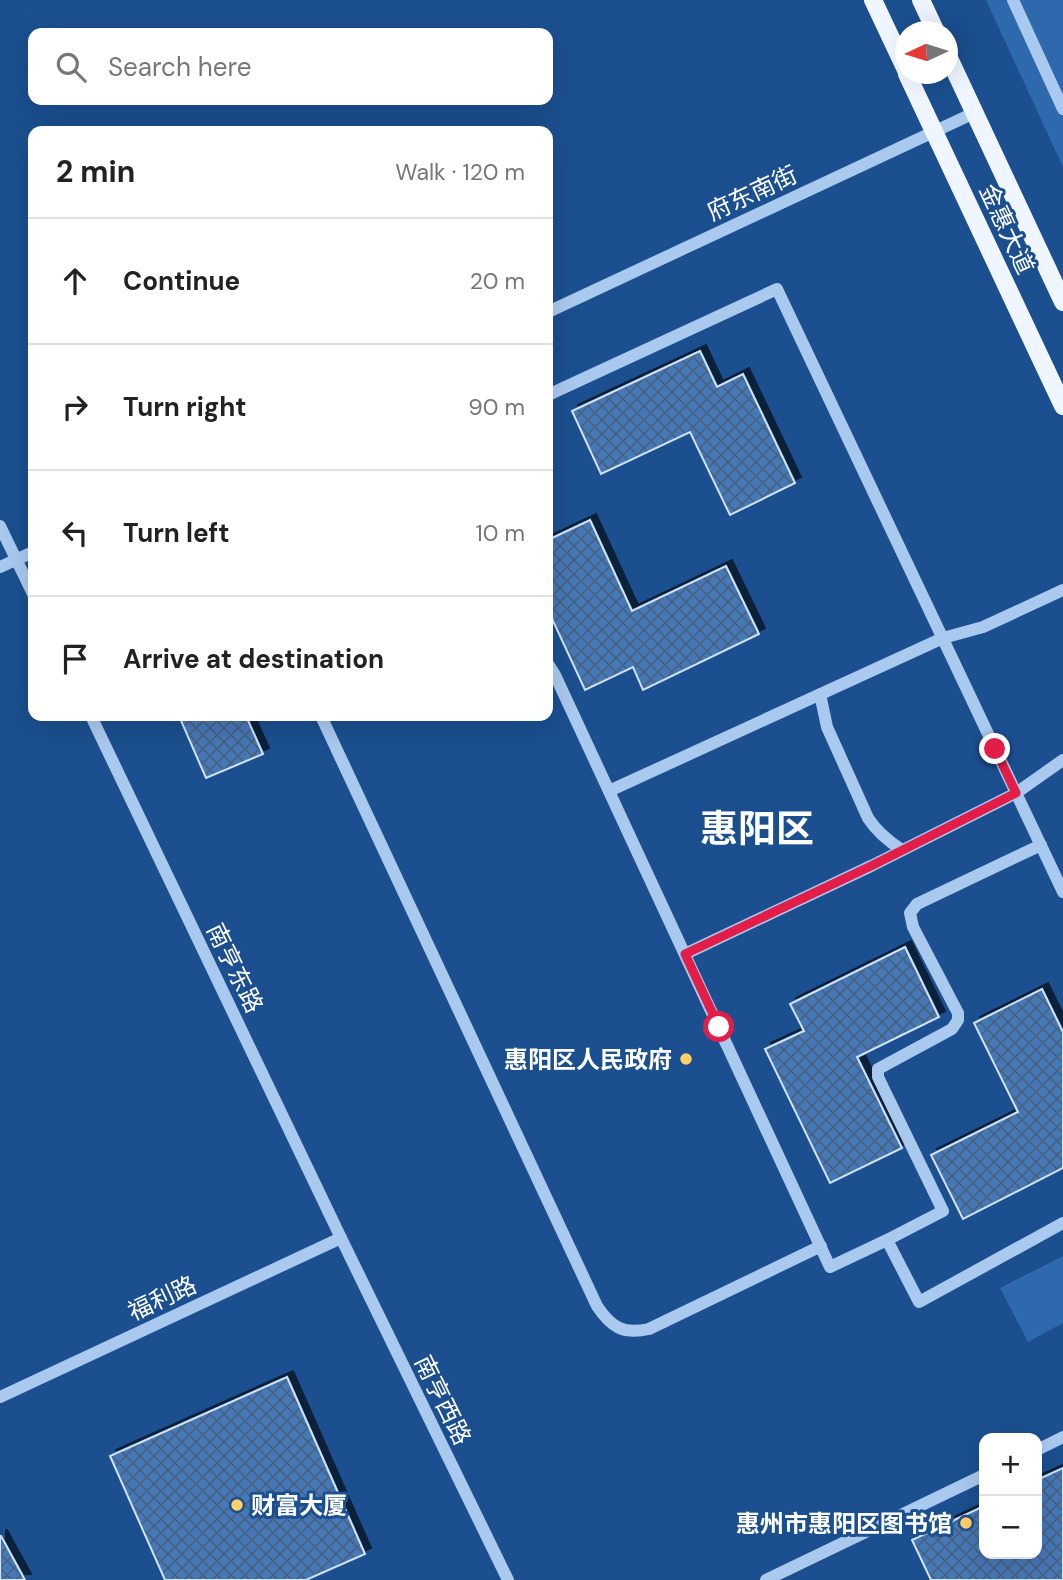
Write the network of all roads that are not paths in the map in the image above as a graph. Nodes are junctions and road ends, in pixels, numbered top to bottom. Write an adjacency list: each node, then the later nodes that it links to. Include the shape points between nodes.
1 (873, 0): 5 (main road, 金惠大道)
2 (922, 0): 4 (main road)
3 (1013, 0): 8 (street)
4 (931, 21)
5 (895, 48)
6 (958, 79): 9 (main road, 金惠大道)
7 (912, 84): 10 (main road, 金惠大道)
8 (1063, 109)
9 (974, 113): 10 (street, 府东南街); 11 (main road, 金惠大道)
10 (934, 132): 12 (street, 府东南街); 14 (main road, 金惠大道)
11 (1063, 302)
12 (553, 310)
13 (553, 393): 21 (street, via 777,289)
14 (1063, 406)
15 (0, 526): 17 (street)
16 (28, 554): 17 (street)
17 (17, 559): 18 (street); 19 (street)
18 (0, 567)
19 (28, 583)
20 (1063, 590): 21 (street, via 983,627)
21 (943, 638): 23 (street); 28 (street)
22 (553, 672): 27 (street)
23 (820, 694): 27 (street); 30 (street, via 827,727 868,818 886,840)
24 (93, 721): 34 (street, 南亨东路)
25 (323, 721): 36 (street, via 605,1318 629,1331 649,1329)
26 (1063, 760): 28 (street)
27 (609, 791): 32 (street)
28 (1016, 793): 29 (street); 30 (street)
29 (1041, 845): 31 (street); 35 (street, via 917,904 910,913 958,1020 952,1029 878,1069 943,1211)
30 (902, 850): 32 (street)
31 (1063, 892)
32 (685, 954): 36 (street)
33 (1063, 1223): 35 (street, via 919,1303)
34 (341, 1238): 37 (street, 福利路); 41 (street, 南亨西路)
35 (887, 1240): 36 (street, via 830,1267)
36 (821, 1246)
37 (0, 1397)
38 (1063, 1437): 39 (street)
39 (1042, 1448)
40 (979, 1477): 42 (street)
41 (508, 1580)
42 (765, 1580)

